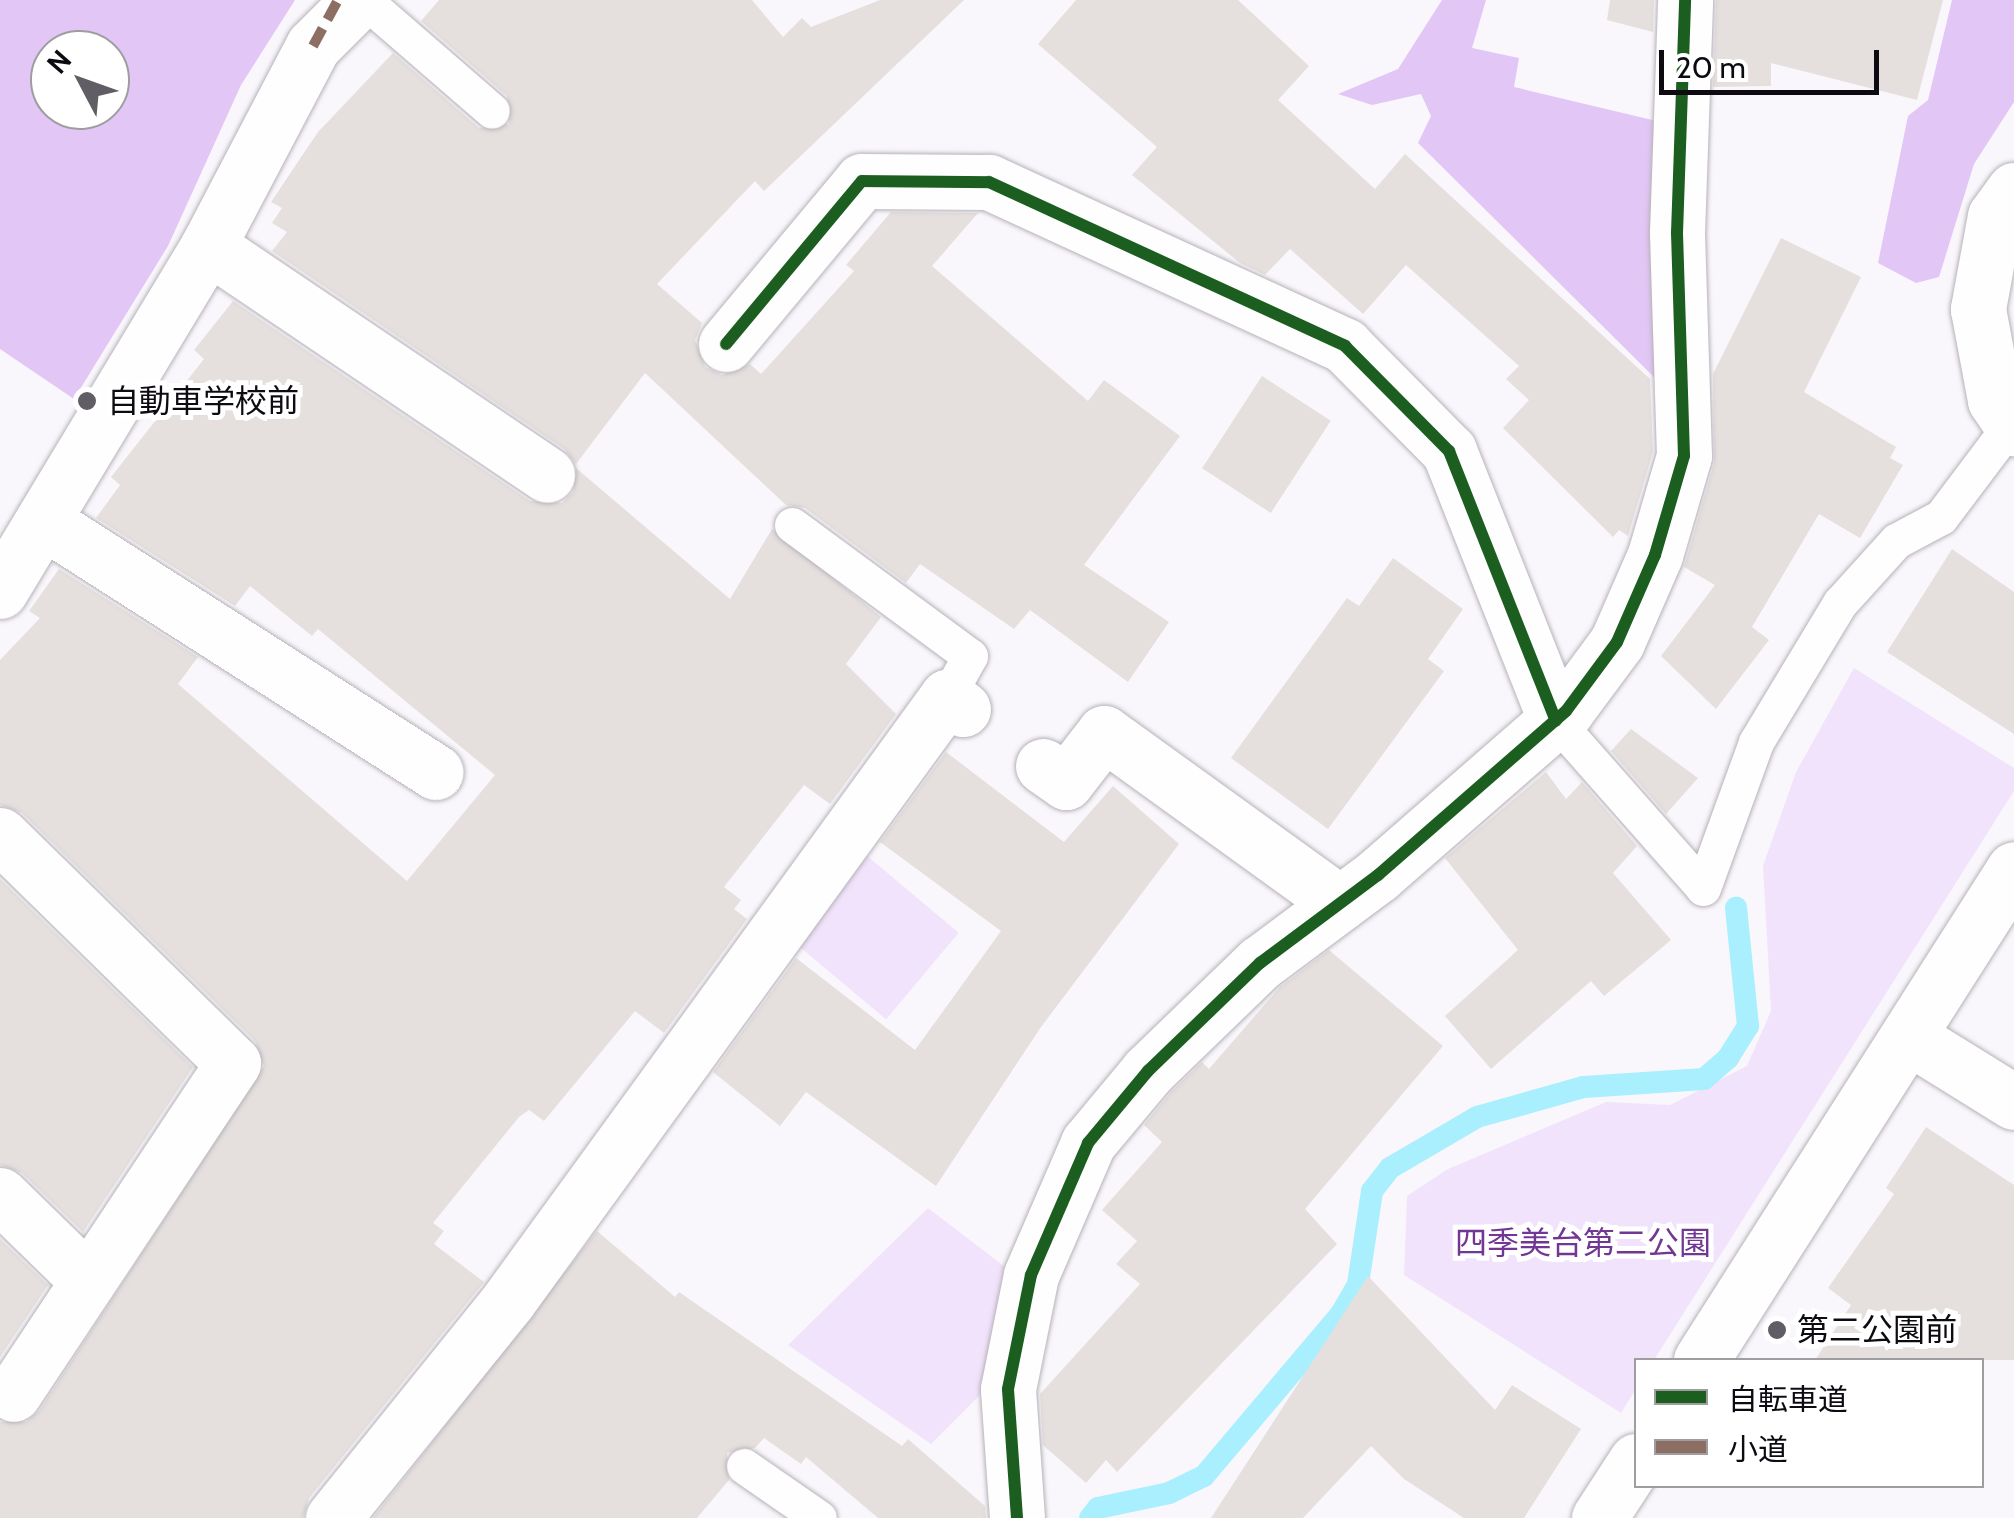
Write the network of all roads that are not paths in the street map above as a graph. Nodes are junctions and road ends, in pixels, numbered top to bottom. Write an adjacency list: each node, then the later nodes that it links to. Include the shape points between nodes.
1 (362, 0): 3 (lane); 5 (street, via 313,46)
2 (1685, 0): 13 (street, via 1677,233 1684,456 1655,555 1617,642)
3 (492, 112)
4 (2014, 190): 7 (street, via 1996,216 1978,309 1995,400)
5 (208, 246): 8 (street); 9 (street)
6 (726, 344): 13 (street, via 862,181 989,182 1345,346 1449,451)
7 (2013, 426): 13 (lane, via 1942,518 1896,542 1840,603 1756,742 1703,888)
8 (547, 475)
9 (43, 521): 11 (street); 15 (street)
10 (792, 526): 12 (lane, via 970,656)
11 (0, 592)
12 (955, 704): 27 (street, via 508,1302)
13 (1556, 721): 18 (street)
14 (1043, 766): 18 (street, via 1066,782 1104,733)
15 (436, 772)
16 (0, 835): 22 (street, via 233,1062)
17 (2014, 869): 19 (street)
18 (1340, 903): 29 (street, via 1218,1003 1088,1143 1032,1275 1008,1389)
19 (1909, 1037): 20 (street); 23 (street)
20 (2014, 1102)
21 (0, 1195): 22 (street)
22 (88, 1281): 24 (street)
23 (1702, 1358)
24 (13, 1394)
25 (1634, 1463): 30 (street)
26 (744, 1466): 28 (lane)
27 (333, 1518)
28 (819, 1518)
29 (1016, 1518)
30 (1600, 1518)

